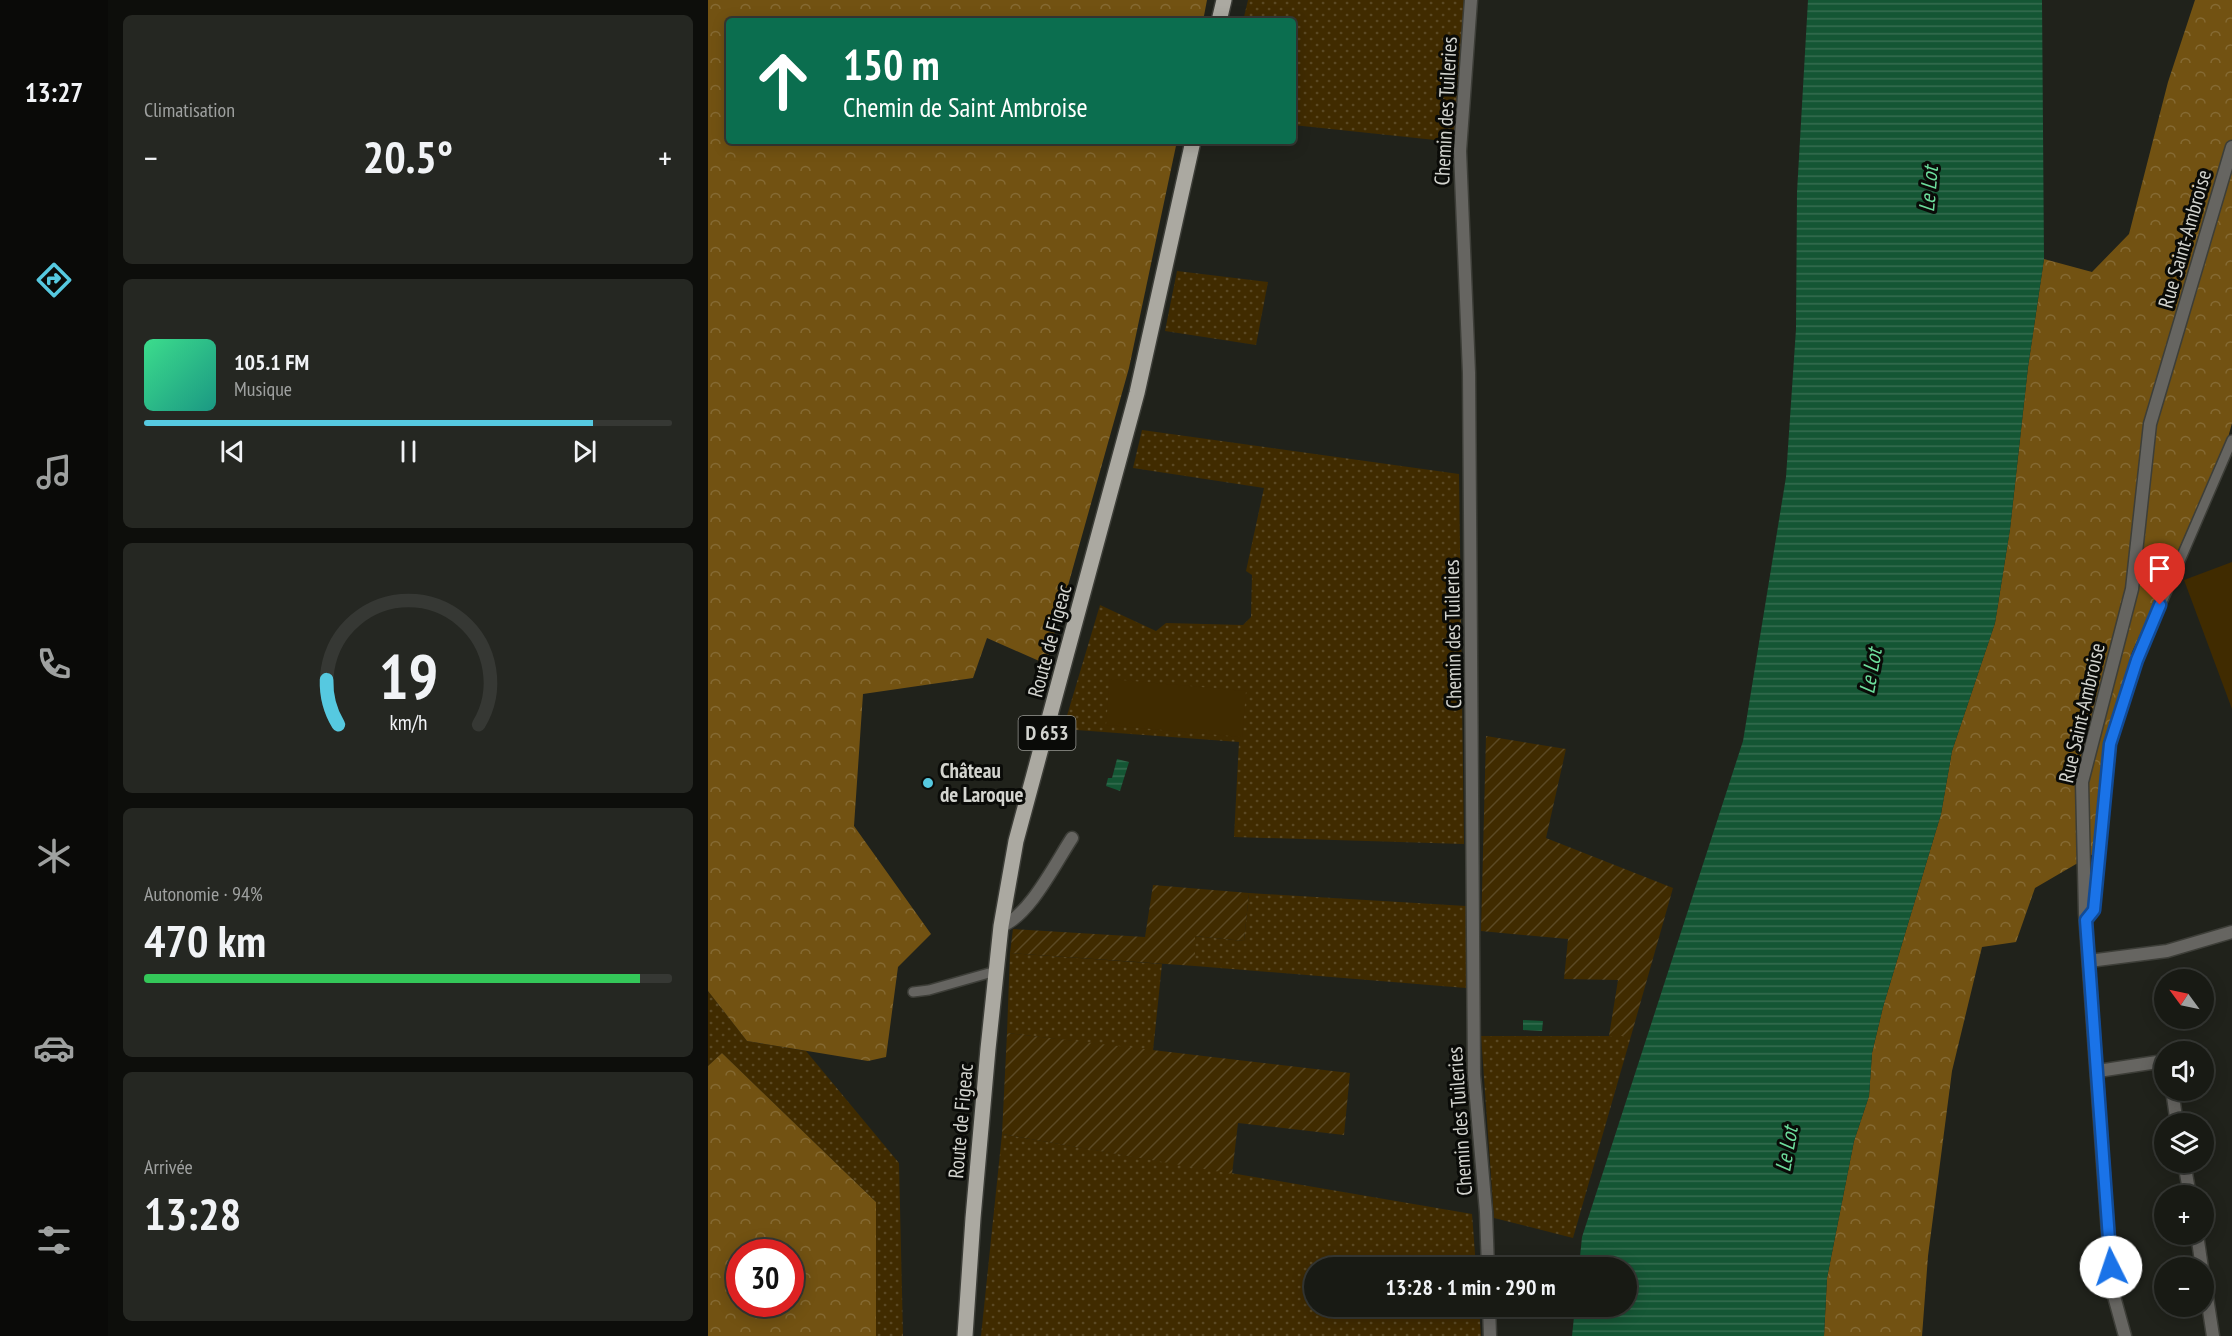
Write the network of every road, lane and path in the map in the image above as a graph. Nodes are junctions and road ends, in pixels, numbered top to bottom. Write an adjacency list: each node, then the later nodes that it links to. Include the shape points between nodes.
1 (1224, 0): 3 (main road)
2 (1471, 0): 16 (street, Chemin des Tuileries, via 1460,151 1469,397 1474,1075)
3 (1221, 18)
4 (1192, 144): 9 (main road, Route de Figeac / D 653, via 1137,393 1016,841)
5 (2232, 147): 8 (street, Rue Saint-Ambroise, via 2150,424 2132,589 2082,782)
6 (2232, 440): 8 (lane, via 2137,660 2110,744 2094,910)
7 (1072, 838): 9 (street, via 1035,896 1009,923)
8 (2086, 920): 11 (street, Rue Saint-Ambroise)
9 (1001, 926): 12 (main road, Route de Figeac / D 653)
10 (2232, 932): 11 (street, via 2167,951)
11 (2089, 961): 15 (street, Rue Saint-Ambroise)
12 (996, 971): 13 (lane); 19 (main road, Route de Figeac / D 653)
13 (913, 992)
14 (2154, 1062): 15 (street)
15 (2098, 1071): 21 (street, Rue Saint-Ambroise, via 2112,1289)
16 (1488, 1257)
17 (1489, 1317): 20 (street)
18 (2210, 1317): 22 (street)
19 (965, 1336)
20 (1490, 1336)
21 (2125, 1336)
22 (2213, 1336)

